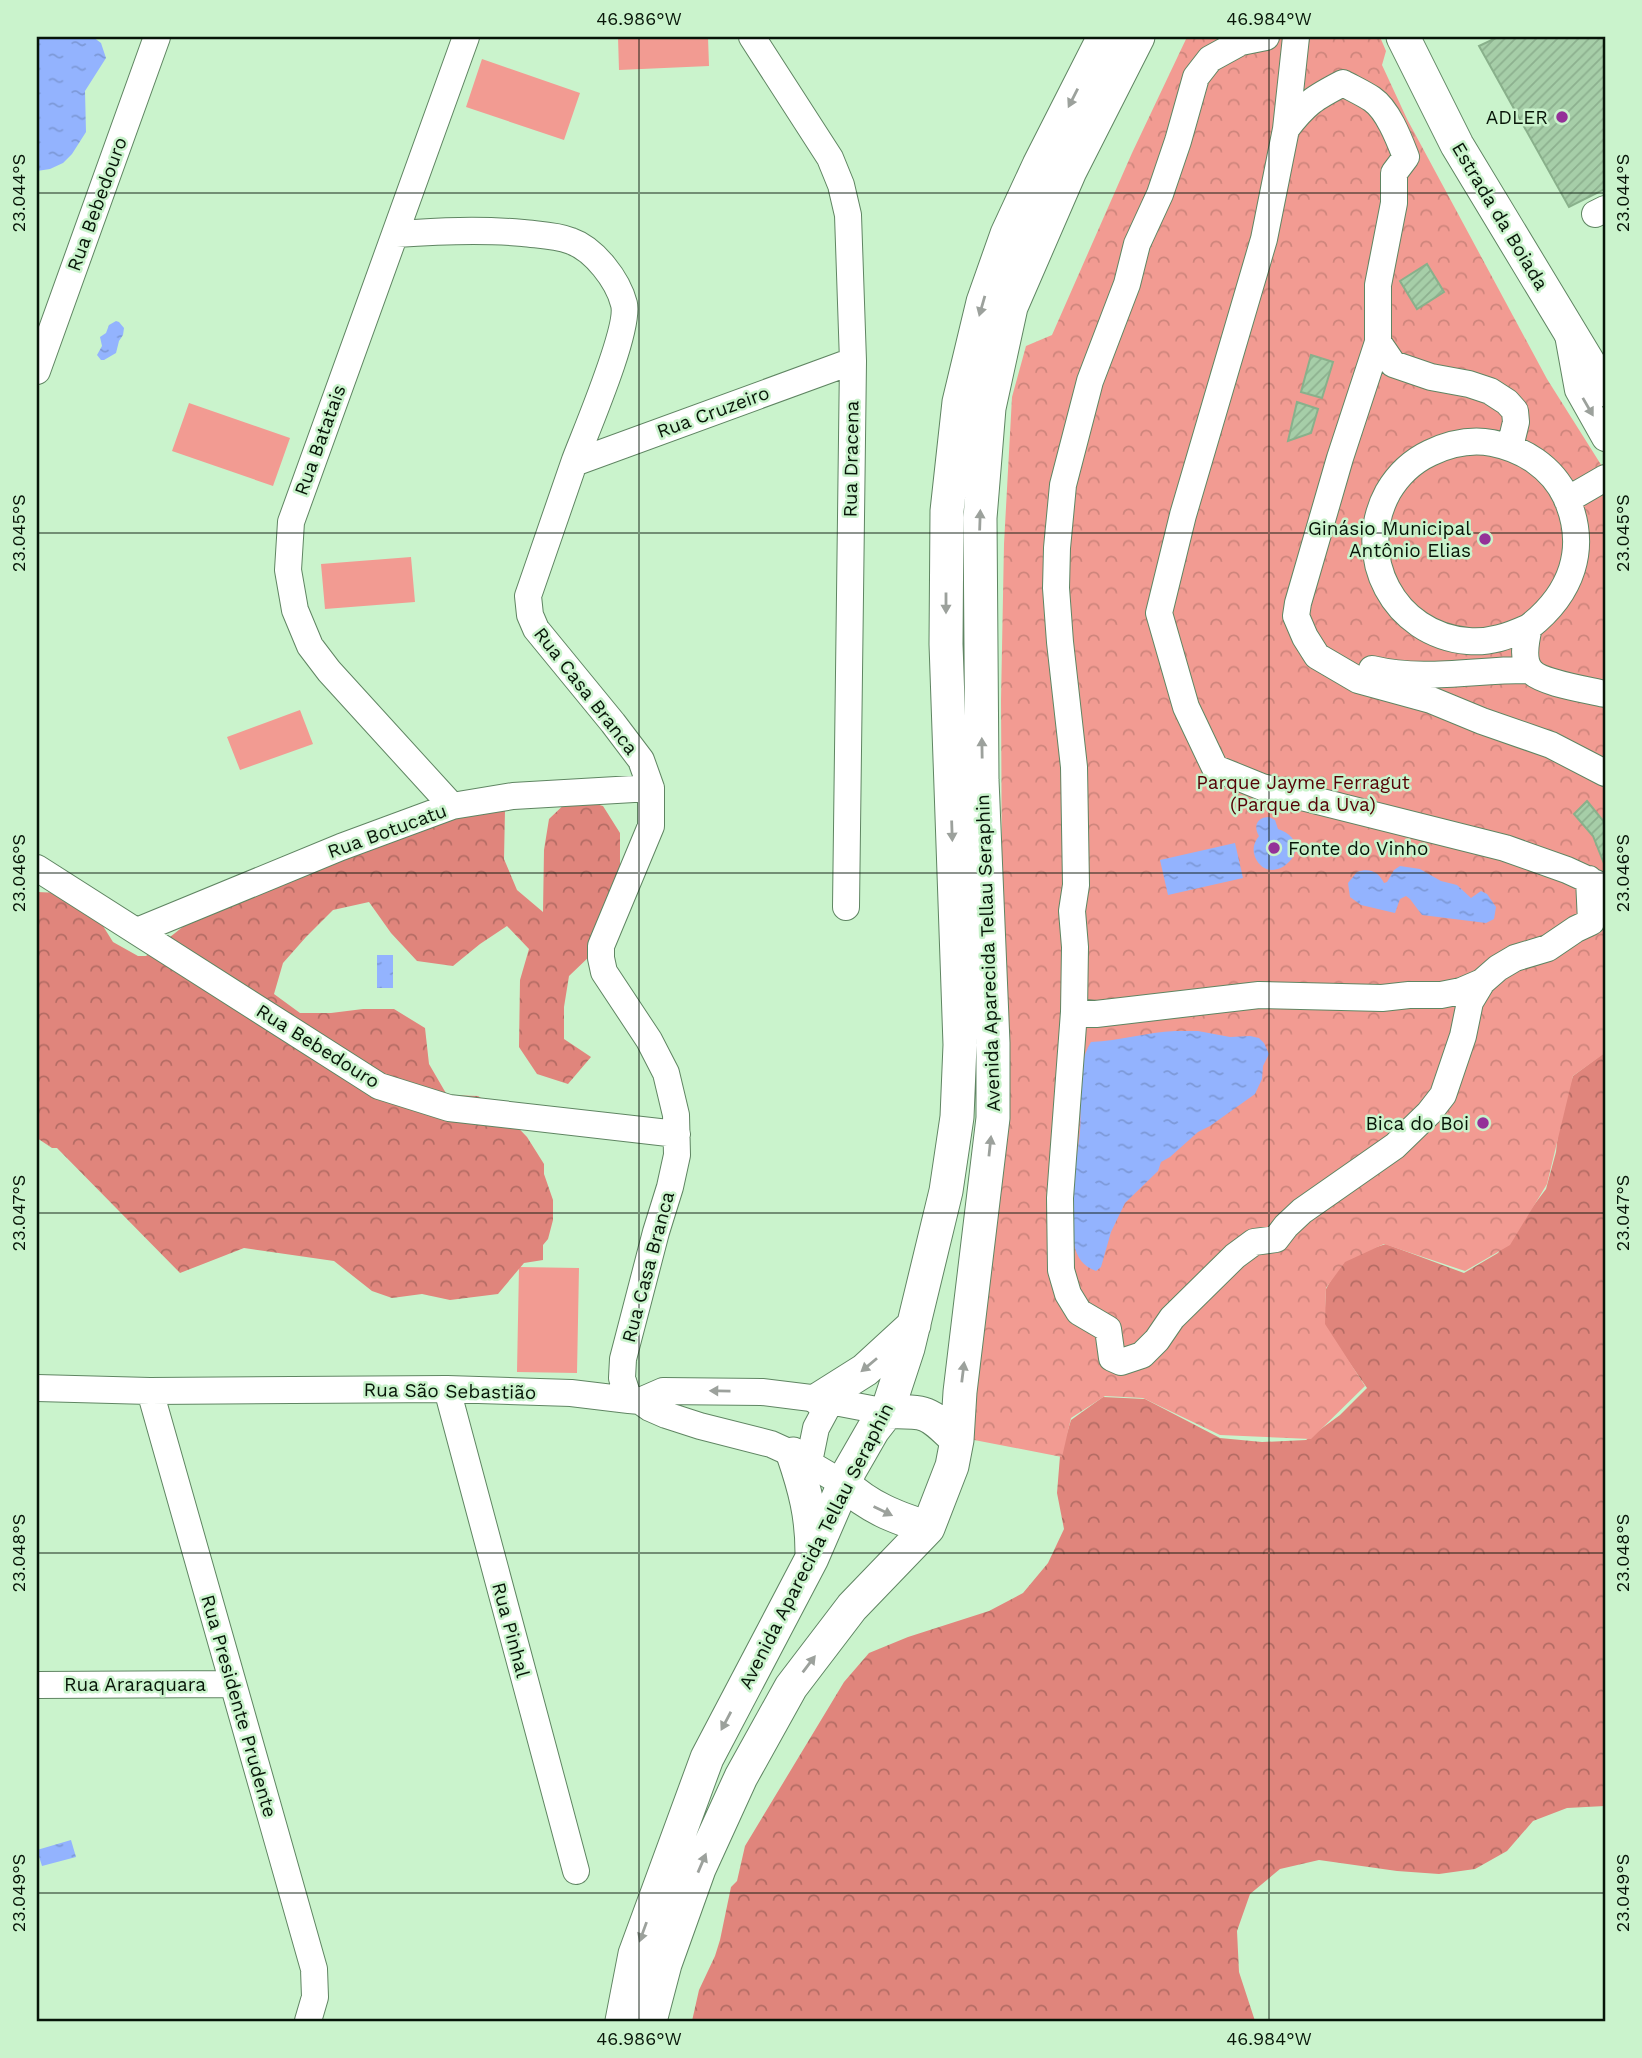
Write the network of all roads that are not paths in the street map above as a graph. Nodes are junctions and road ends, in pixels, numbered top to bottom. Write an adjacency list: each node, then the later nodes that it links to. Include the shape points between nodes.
1 (158, 37): 14 (street, Rua Bebedouro)
2 (466, 37): 10 (street, Rua Batatais)
3 (752, 37): 13 (street, Rua Dracena, via 830,158 841,185 848,215)
4 (1104, 37): 35 (main road, Avenida Aparecida Tellau Seraphin, one-way to 35, via 1007,233 983,302 959,402 947,511 946,644 960,1045 957,1117 946,1191)
5 (1138, 37): 42 (main road, Avenida Aparecida Tellau Seraphin, one-way to 5, via 993,1118 982,780 980,532 989,408 1011,307 1070,171)
6 (1266, 37): 33 (street, via 1241,42 1210,60 1196,77 1160,194 1137,244 1090,381 1063,485 1056,587 1074,767)
7 (1296, 37): 9 (street)
8 (1403, 37): 11 (main road, Estrada da Boiada, via 1457,145)
9 (1286, 129): 12 (street, via 1303,107 1343,83 1374,100 1400,140 1406,157 1394,173 1394,203 1378,285); 29 (street, via 1264,239 1159,613 1186,707 1214,768 1262,788 1505,848)
10 (396, 234): 18 (street, Rua Casa Branca, via 453,230 547,235 573,241 600,260 624,305 622,330); 27 (street, Rua Batatais, via 291,522 288,570 295,610 310,646)
11 (1566, 326): 15 (main road, Estrada da Boiada); 16 (street, one-way to 16, via 1578,390)
12 (1378, 342): 17 (street, via 1393,364 1469,384 1507,402 1515,411 1516,422); 22 (street, via 1298,603 1296,616)
13 (853, 361): 18 (street, Rua Cruzeiro); 30 (street, Rua Dracena)
14 (37, 371)
15 (1605, 390)
16 (1605, 438)
17 (1510, 447): 20 (street, via 1548,471); 21 (street, via 1465,442 1423,456 1392,485 1382,503 1375,545 1385,585 1396,603 1428,630 1468,642 1510,636)
18 (574, 463): 26 (street, Rua Casa Branca, via 528,596 530,615 536,629 640,760)
19 (1605, 478): 20 (street)
20 (1567, 500): 21 (street, via 1576,531 1571,575 1561,595)
21 (1529, 627): 23 (street, via 1526,660)
22 (1317, 656): 23 (street, via 1386,672 1428,675); 25 (street, via 1358,680 1431,700 1551,745)
23 (1530, 670): 24 (street, via 1545,680)
24 (1605, 694)
25 (1605, 773)
26 (651, 789): 27 (street, Rua Botucatu, via 513,796); 34 (street, Rua Casa Branca, via 651,826 601,946 601,958 604,972 666,1073)
27 (452, 806): 31 (street, Rua Botucatu)
28 (37, 868): 31 (street, Rua Bebedouro)
29 (1597, 883): 32 (street, via 1591,922 1548,948 1515,958)
30 (846, 907)
31 (137, 931): 34 (street, Rua Bebedouro, via 379,1086 449,1108)
32 (1482, 982): 33 (street, via 1441,995 1259,995 1096,1014); 33 (street, via 1470,1002 1443,1095 1412,1131 1302,1211 1276,1239 1254,1242 1235,1256 1142,1355 1121,1362 1112,1358 1108,1329 1079,1312 1061,1270 1060,1198)
33 (1074, 1012)
34 (677, 1134): 39 (street, Rua Casa Branca, via 670,1187 623,1359 622,1378)
35 (914, 1325): 40 (main road, one-way to 40); 41 (main road, Avenida Aparecida Tellau Seraphin)
36 (37, 1388): 38 (street, Rua São Sebastião)
37 (447, 1389): 38 (street, Rua São Sebastião); 39 (street, Rua São Sebastião); 49 (street, Rua Pinhal)
38 (150, 1391): 47 (street, Rua Presidente Prudente)
39 (634, 1400): 40 (street, one-way to 39, via 762,1392 663,1391); 43 (street, Rua São Sebastião, via 666,1415 757,1440)
40 (825, 1400): 41 (street); 43 (street)
41 (887, 1412): 42 (main road, via 919,1411 935,1418); 44 (main road, Avenida Aparecida Tellau Seraphin)
42 (957, 1440): 45 (main road, Avenida Aparecida Tellau Seraphin)
43 (801, 1458): 44 (street, Rua São Sebastião); 46 (main road)
44 (844, 1484): 45 (main road, one-way to 45, via 869,1505); 46 (main road, Avenida Aparecida Tellau Seraphin)
45 (928, 1528): 52 (main road, Avenida Aparecida Tellau Seraphin, one-way to 45, via 699,1869 741,1777 791,1687 852,1607)
46 (812, 1558): 51 (main road, Avenida Aparecida Tellau Seraphin, one-way to 51, via 707,1758 635,1954)
47 (233, 1684): 48 (street, Rua Araraquara); 50 (street, Rua Presidente Prudente, via 314,1969 316,1997)
48 (37, 1685)
49 (576, 1871)
50 (308, 2021)
51 (622, 2021)
52 (650, 2021)

